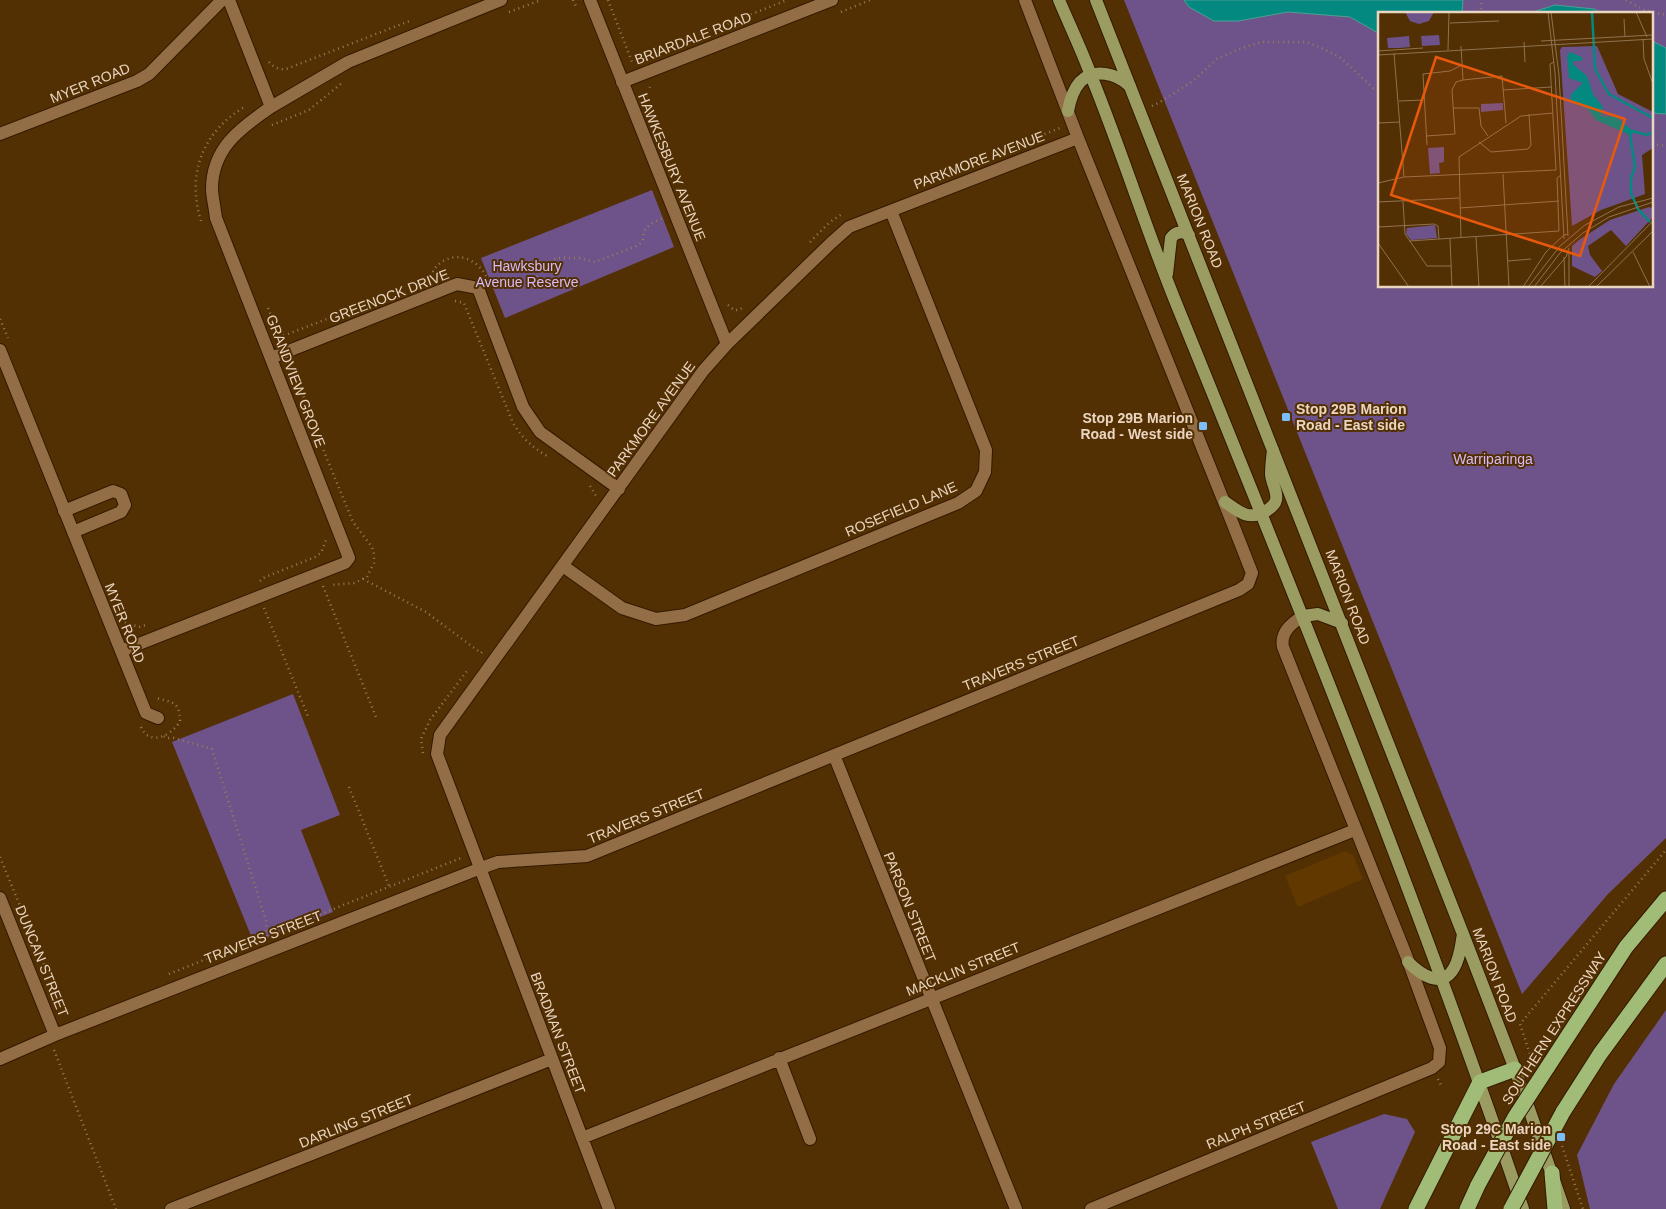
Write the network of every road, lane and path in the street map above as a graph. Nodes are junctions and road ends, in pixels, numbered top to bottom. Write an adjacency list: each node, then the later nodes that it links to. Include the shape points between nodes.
1 (222, 0): 30 (street, MYER ROAD, via 149,74)
2 (229, 0): 25 (street)
3 (502, 0): 25 (street, GRANDVIEW GROVE, via 348,62)
4 (541, 0): 14 (path)
5 (590, 0): 19 (street, HAWKESBURY AVENUE)
6 (608, 0): 7 (path, via 632,62)
7 (788, 0)
8 (832, 0): 19 (street, BRIARDALE ROAD)
9 (1025, 0): 27 (street)
10 (1058, 0): 17 (main road)
11 (1096, 0): 20 (main road, MARION ROAD)
12 (1626, 0): 13 (path)
13 (1653, 12)
14 (506, 14)
15 (419, 17): 16 (path, via 286,69 273,66)
16 (266, 54)
17 (1092, 76): 20 (main road, via 1111,74); 27 (main road, via 1083,79 1078,86); 39 (main road)
18 (344, 82): 28 (path, via 309,110)
19 (622, 82): 52 (street, HAWKESBURY AVENUE)
20 (1130, 86): 26 (main road, MARION ROAD)
21 (650, 87): 24 (path)
22 (1378, 90): 26 (path, via 1341,58 1308,42 1262,42 1217,59 1193,81 1160,102)
23 (252, 102): 36 (path, via 227,120 203,149 196,184)
24 (647, 102)
25 (271, 107): 54 (street, GRANDVIEW GROVE, via 244,125 224,147 214,168 212,192 216,218)
26 (1140, 110): 37 (main road, MARION ROAD)
27 (1068, 111): 31 (street)
28 (270, 126)
29 (1062, 126): 32 (path)
30 (0, 134)
31 (1078, 138): 34 (street, PARKMORE AVENUE); 64 (street)
32 (1004, 150)
33 (850, 211): 38 (path, via 837,216)
34 (891, 211): 52 (street, PARKMORE AVENUE, via 849,228); 69 (street, ROSEFIELD LANE, via 986,450 986,472 976,492 958,503 685,615 656,619 622,608)
35 (663, 218): 41 (path, via 645,228 639,245 595,262 556,258 537,276)
36 (202, 223)
37 (1189, 235): 39 (main road, via 1181,232 1171,238); 59 (main road, MARION ROAD)
38 (807, 245)
39 (1166, 279): 66 (main road)
40 (421, 282): 41 (path, via 429,279 443,261 462,257 482,267)
41 (493, 288): 42 (path)
42 (496, 296)
43 (724, 296): 47 (path, via 728,306)
44 (450, 302): 60 (path, via 464,303 520,435)
45 (266, 303): 48 (path, via 280,337)
46 (745, 305): 47 (path)
47 (734, 310): 49 (path)
48 (335, 316)
49 (732, 316)
50 (0, 319): 51 (path)
51 (9, 340)
52 (727, 344): 62 (street, PARKMORE AVENUE, via 703,371)
53 (0, 350): 56 (street, MYER ROAD)
54 (271, 358): 62 (street, GREENOCK DRIVE, via 457,284 478,288 523,407 540,432); 80 (street, GRANDVIEW GROVE, via 349,558 345,563)
55 (300, 363): 57 (path, via 292,366)
56 (4, 372): 65 (street, MYER ROAD)
57 (309, 413)
58 (312, 422): 70 (path, via 353,522 372,547 374,563)
59 (1273, 448): 66 (main road, via 1271,475 1276,502); 77 (main road, MARION ROAD)
60 (548, 456)
61 (588, 483): 63 (path, via 596,495)
62 (619, 489): 69 (street, PARKMORE AVENUE)
63 (591, 502)
64 (1225, 502): 66 (main road, via 1245,515); 88 (street, TRAVERS STREET, via 1252,573 1248,584 1239,590)
65 (64, 511): 67 (street, MYER ROAD); 67 (street, via 113,491 121,494 125,505 121,512)
66 (1262, 513): 75 (main road)
67 (73, 532): 80 (street, MYER ROAD)
68 (326, 533): 71 (path, via 324,548 316,557)
69 (563, 566): 95 (street, PARKMORE AVENUE, via 440,735 437,754)
70 (363, 579): 72 (path); 79 (path, via 426,612 481,653)
71 (258, 582)
72 (323, 586): 73 (path); 83 (path)
73 (317, 588)
74 (256, 610): 85 (path, via 263,607)
75 (1303, 616): 77 (main road, via 1318,614); 91 (street, via 1285,631 1282,644); 106 (main road)
76 (121, 619): 78 (path, via 138,627)
77 (1342, 623): 100 (main road, MARION ROAD)
78 (148, 624)
79 (485, 647)
80 (120, 651): 84 (street, MYER ROAD, via 146,713)
81 (469, 668): 89 (path, via 430,720 421,739)
82 (152, 695): 87 (path, via 174,703 178,708 180,721)
83 (376, 717)
84 (158, 718)
85 (308, 719)
86 (140, 724): 87 (path, via 148,736)
87 (164, 736): 101 (path, via 212,749 266,921)
88 (834, 755): 95 (street, TRAVERS STREET, via 587,856 498,862); 107 (street, PARSON STREET)
89 (424, 759)
90 (349, 786): 96 (path)
91 (1355, 830): 103 (street); 107 (street, MACKLIN STREET)
92 (1666, 850): 109 (path)
93 (463, 854): 96 (path, via 461,858)
94 (0, 857): 108 (path, via 64,1012)
95 (480, 868): 110 (street, TRAVERS STREET); 111 (street, BRADMAN STREET)
96 (389, 886): 99 (path)
97 (0, 898): 110 (street, DUNCAN STREET)
98 (1666, 899): 125 (highway, SOUTHERN EXPRESSWAY, bridge, via 1626,947 1515,1116)
99 (303, 921)
100 (1463, 934): 106 (main road, via 1454,968); 114 (main road, MARION ROAD)
101 (267, 936)
102 (258, 939): 105 (path)
103 (1408, 962): 106 (main road, via 1425,976); 123 (street, RALPH STREET, via 1440,1048 1438,1062 1432,1068)
104 (1666, 964): 126 (highway, bridge, via 1562,1112)
105 (162, 977)
106 (1442, 978): 115 (main road)
107 (930, 998): 112 (street, MACKLIN STREET); 122 (street, PARSON STREET)
108 (73, 1013)
109 (1520, 1024)
110 (52, 1036): 113 (street, TRAVERS STREET); 119 (path)
111 (552, 1058): 116 (street, BRADMAN STREET); 120 (street, DARLING STREET)
112 (779, 1058): 116 (street, MACKLIN STREET); 117 (street)
113 (0, 1059)
114 (1515, 1069): 115 (highway); 118 (main road, MARION ROAD)
115 (1480, 1082): 124 (highway); 127 (main road)
116 (582, 1138): 121 (street, BRADMAN STREET)
117 (810, 1139)
118 (1552, 1174): 128 (highway); 129 (main road, MARION ROAD)
119 (116, 1209)
120 (171, 1209)
121 (609, 1209)
122 (1016, 1209)
123 (1091, 1209)
124 (1416, 1209)
125 (1467, 1209)
126 (1511, 1209)
127 (1523, 1209)
128 (1555, 1209)
129 (1564, 1209)

